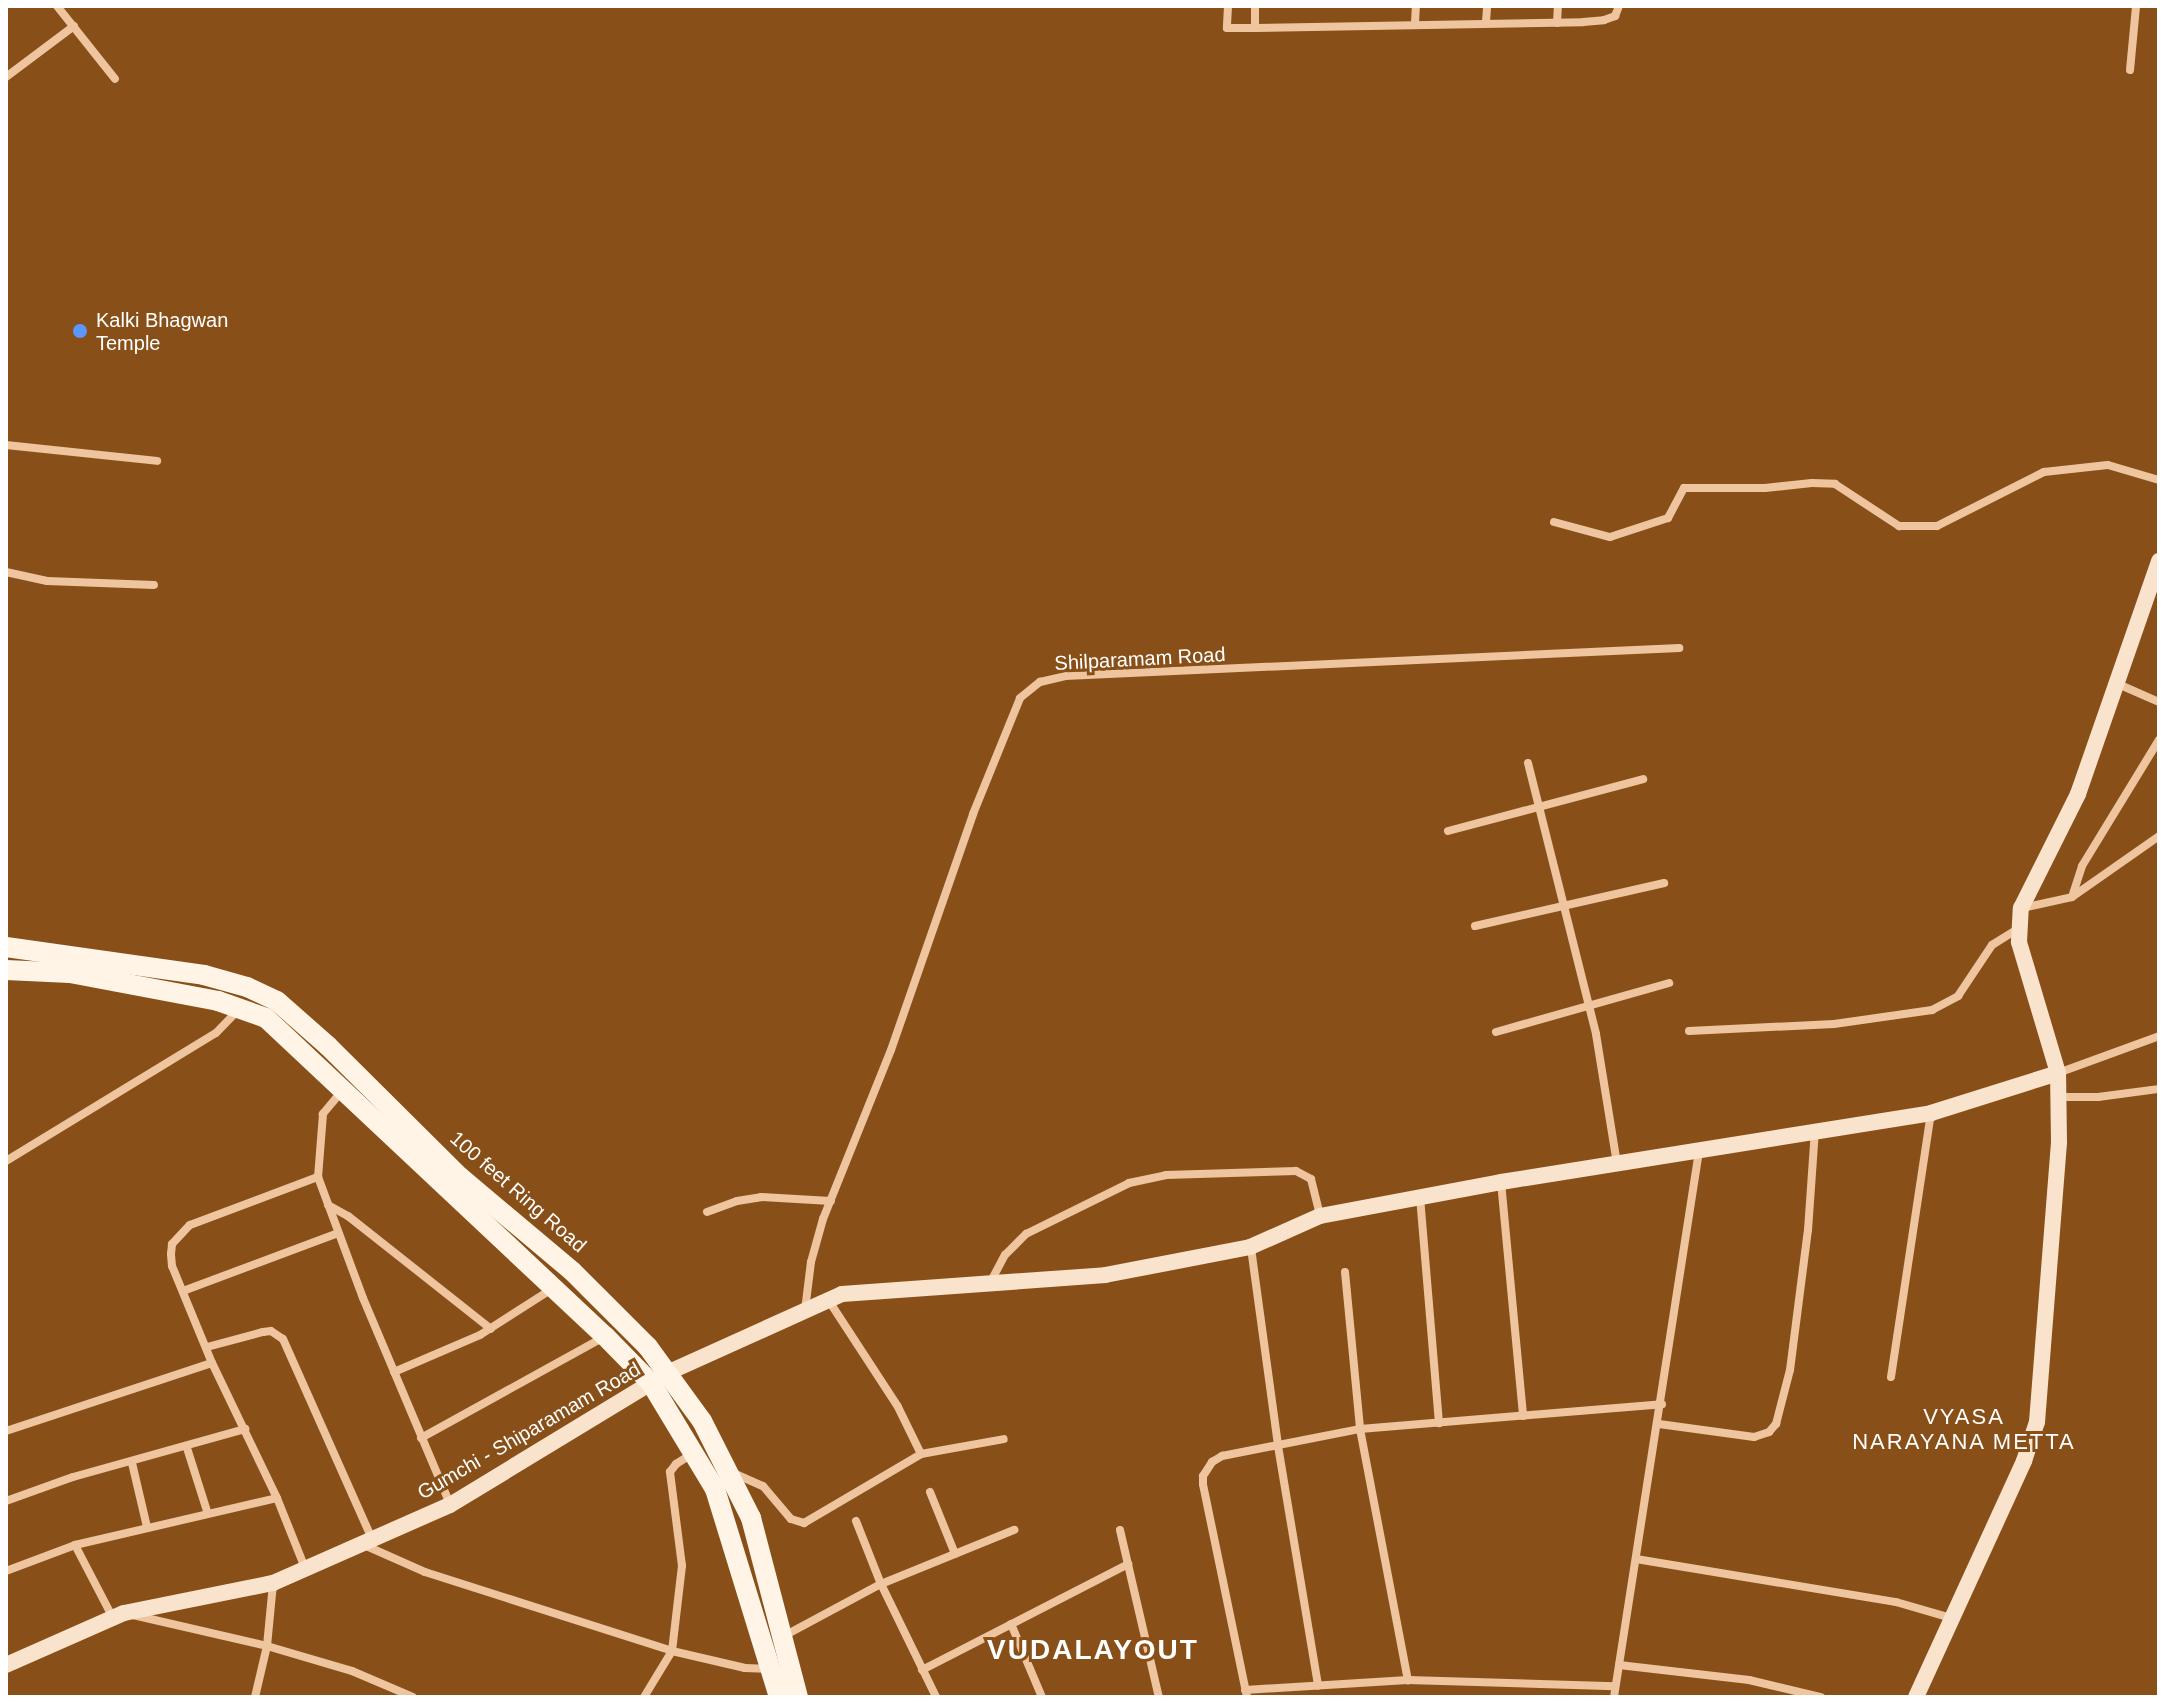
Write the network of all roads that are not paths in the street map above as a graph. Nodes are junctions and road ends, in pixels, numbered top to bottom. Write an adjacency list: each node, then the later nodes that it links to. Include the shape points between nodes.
1 (57, 6): 12 (street)
2 (1228, 6): 13 (street, via 1227,28)
3 (1255, 6): 13 (street)
4 (1416, 6): 10 (street)
5 (1487, 6): 9 (street)
6 (1558, 6): 11 (street)
7 (1619, 6): 11 (street, via 1615,16 1604,20)
8 (2136, 6): 14 (street)
9 (1486, 22): 10 (street); 11 (street)
10 (1415, 23): 13 (street)
11 (1557, 23)
12 (74, 26): 15 (street); 16 (street)
13 (1255, 28)
14 (2130, 70)
15 (6, 77)
16 (115, 79)
17 (6, 445): 18 (street)
18 (157, 461)
19 (2159, 480): 20 (street, via 2108,465 2044,472 1937,526 1899,526 1835,484 1812,483 1684,488 1668,518 1610,537)
20 (1554, 522)
21 (2159, 563): 25 (street)
22 (6, 572): 23 (street, via 47,581)
23 (154, 585)
24 (1679, 648): 59 (street, Shilparamam Road, via 1065,676 1040,682 1020,698 1004,732 891,1050)
25 (2118, 684): 26 (street); 36 (street, via 2078,794)
26 (2159, 702)
27 (2159, 740): 34 (street, via 2082,866)
28 (1528, 763): 30 (street)
29 (1643, 779): 30 (street)
30 (1540, 808): 31 (street); 35 (street)
31 (1448, 831)
32 (2159, 836): 34 (street)
33 (1664, 883): 35 (street)
34 (2072, 897): 36 (street)
35 (1566, 908): 37 (street); 42 (street)
36 (2021, 908): 38 (street)
37 (1475, 926)
38 (2019, 928): 44 (street, via 1992,945 1958,996 1932,1010 1834,1024); 47 (street)
39 (6, 947): 77 (main road, 100 feet Ring Road, via 204,975 277,1001 460,1177 572,1271 648,1347)
40 (6, 970): 43 (main road, 100 feet Ring Road, via 70,973)
41 (1669, 983): 42 (street)
42 (1590, 1007): 45 (street); 55 (street)
43 (239, 1008): 49 (main road, 100 feet Ring Road, via 266,1018); 54 (street, via 216,1033)
44 (1689, 1031)
45 (1496, 1032)
46 (2159, 1036): 47 (street)
47 (2058, 1073): 50 (street); 51 (street, Gumchi - Shiparamam Road)
48 (2159, 1089): 50 (street)
49 (342, 1090): 56 (street, via 323,1114); 67 (main road, 100 feet Ring Road)
50 (2058, 1097): 112 (street, via 2037,1422)
51 (1931, 1113): 52 (street, Gumchi - Shiparamam Road); 76 (street)
52 (1815, 1131): 53 (street, Gumchi - Shiparamam Road); 81 (street, via 1794,1339 1776,1424 1754,1437)
53 (1699, 1150): 55 (street, Gumchi - Shiparamam Road); 78 (street)
54 (6, 1161)
55 (1617, 1163): 57 (street, Gumchi - Shiparamam Road)
56 (318, 1177): 60 (street); 68 (street, via 190,1225 172,1244 172,1266)
57 (1501, 1182): 58 (street, Gumchi - Shiparamam Road); 79 (street)
58 (1420, 1196): 62 (street, Gumchi - Shiparamam Road); 80 (street)
59 (831, 1201): 61 (street, via 761,1197); 70 (street, Shilparamam Road, via 811,1262)
60 (327, 1205): 63 (street); 71 (street)
61 (707, 1212)
62 (1320, 1216): 64 (street, Gumchi - Shiparamam Road); 66 (street, via 1311,1179 1296,1171 1166,1175 1129,1183 1026,1234 1005,1255)
63 (338, 1233): 68 (street); 75 (street)
64 (1250, 1247): 66 (street, Gumchi - Shiparamam Road, via 1105,1275); 87 (street)
65 (1345, 1272): 83 (street)
66 (990, 1284): 69 (street, Gumchi - Shiparamam Road, via 842,1294)
67 (553, 1289): 71 (street); 72 (main road, 100 feet Ring Road)
68 (183, 1291): 73 (street)
69 (829, 1300): 70 (street, Gumchi - Shiparamam Road); 90 (street, via 898,1407)
70 (805, 1311): 77 (street, Gumchi - Shiparamam Road)
71 (491, 1329): 75 (street)
72 (605, 1336): 77 (main road, 100 feet Ring Road); 85 (street)
73 (207, 1347): 74 (street); 102 (street, via 271,1331 283,1339)
74 (212, 1363): 82 (street); 84 (street)
75 (394, 1372): 85 (street)
76 (1891, 1377)
77 (659, 1378): 89 (main road, 100 feet Ring Road); 92 (main road, 100 feet Ring Road, via 702,1421); 96 (street, Gumchi - Shiparamam Road)
78 (1662, 1404): 79 (street); 81 (street)
79 (1523, 1416): 80 (street)
80 (1439, 1423): 83 (street)
81 (1659, 1424): 105 (street)
82 (245, 1429): 88 (street); 94 (street)
83 (1360, 1429): 87 (street); 121 (street)
84 (6, 1431)
85 (421, 1438): 96 (street)
86 (1004, 1439): 90 (street)
87 (1278, 1446): 122 (street); 124 (street, via 1222,1456 1203,1476)
88 (187, 1448): 91 (street); 97 (street)
89 (694, 1453): 116 (street, via 670,1472 682,1566); 119 (main road, 100 feet Ring Road, via 715,1489)
90 (921, 1454): 92 (street, via 804,1523 791,1519 763,1486)
91 (132, 1463): 95 (street); 99 (street)
92 (727, 1470): 114 (main road, 100 feet Ring Road, via 751,1518)
93 (930, 1492): 104 (street)
94 (277, 1498): 97 (street); 107 (street)
95 (6, 1501)
96 (450, 1505): 102 (street, Gumchi - Shiparamam Road)
97 (207, 1511): 99 (street)
98 (856, 1521): 110 (street)
99 (147, 1527): 103 (street)
100 (1014, 1530): 104 (street)
101 (1120, 1530): 106 (street)
102 (365, 1540): 107 (street, Gumchi - Shiparamam Road); 116 (street, via 425,1572)
103 (75, 1545): 108 (street); 111 (street)
104 (955, 1554): 110 (street)
105 (1636, 1559): 112 (street, via 1896,1602); 118 (street)
106 (1128, 1564): 113 (street); 132 (street)
107 (305, 1568): 109 (street, Gumchi - Shiparamam Road)
108 (6, 1571)
109 (273, 1583): 111 (street, Gumchi - Shiparamam Road); 115 (street)
110 (881, 1584): 114 (street); 120 (street)
111 (119, 1616): 115 (street); 117 (street, Gumchi - Shiparamam Road)
112 (1951, 1618): 135 (street)
113 (1011, 1624): 120 (street); 131 (street)
114 (781, 1637): 129 (main road, 100 feet Ring Road)
115 (267, 1646): 125 (street); 126 (street, via 352,1671)
116 (672, 1651): 119 (street); 127 (street)
117 (6, 1665)
118 (1619, 1665): 123 (street); 134 (street, via 1749,1680)
119 (773, 1669): 128 (main road, 100 feet Ring Road)
120 (922, 1670): 130 (street)
121 (1408, 1680): 122 (street); 123 (street)
122 (1318, 1686): 124 (street)
123 (1615, 1686): 133 (street)
124 (1246, 1693)
125 (255, 1697)
126 (413, 1697)
127 (644, 1697)
128 (779, 1697)
129 (798, 1697)
130 (936, 1697)
131 (1042, 1697)
132 (1159, 1697)
133 (1614, 1697)
134 (1821, 1697)
135 (1916, 1697)

